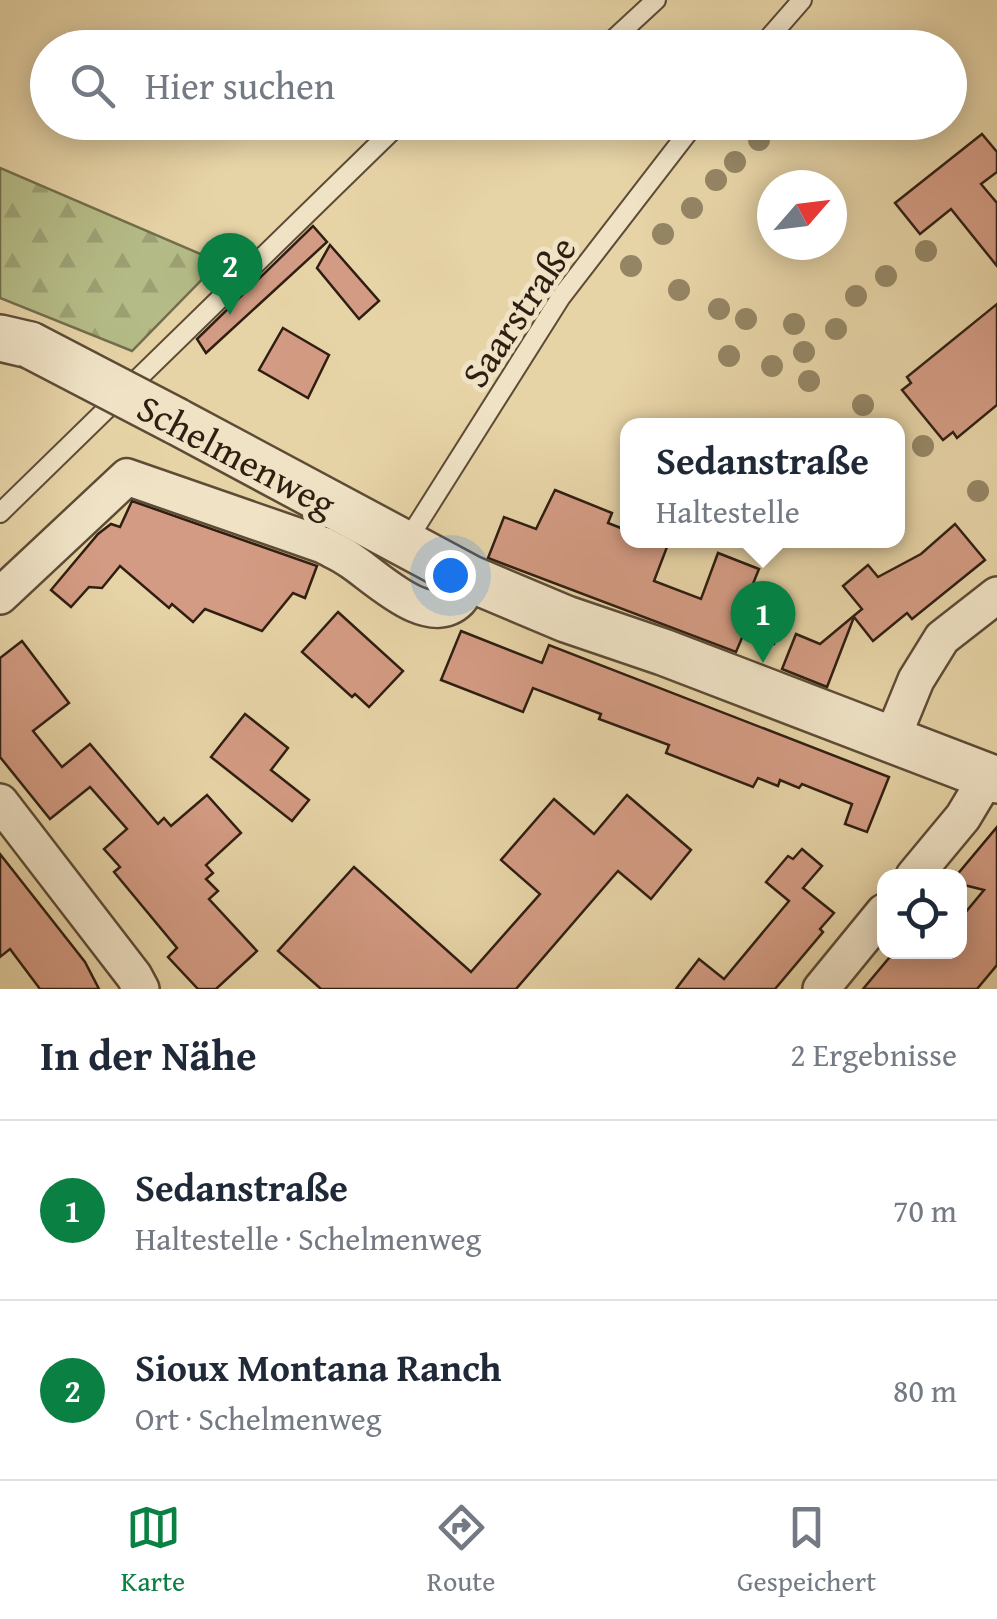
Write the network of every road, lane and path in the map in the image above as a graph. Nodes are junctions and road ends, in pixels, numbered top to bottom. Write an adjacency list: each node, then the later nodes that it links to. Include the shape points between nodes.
1 (656, 0): 3 (lane)
2 (802, 0): 4 (lane)
3 (624, 30)
4 (776, 30)
5 (382, 140): 8 (lane)
6 (682, 140): 9 (lane, Saarstraße, via 561,298)
7 (15, 342): 9 (street, Schelmenweg, bridge)
8 (0, 512)
9 (404, 544): 10 (street, Schelmenweg)
10 (470, 579): 12 (street, Schelmenweg, via 450,605 405,602 323,545 127,477); 13 (street, Schelmenweg)
11 (997, 595): 13 (street, via 942,638)
12 (0, 596)
13 (891, 741): 14 (street, Schelmenweg)
14 (992, 779): 16 (street)
15 (0, 802): 18 (street)
16 (920, 869)
17 (877, 921): 19 (street)
18 (140, 989)
19 (821, 989)

